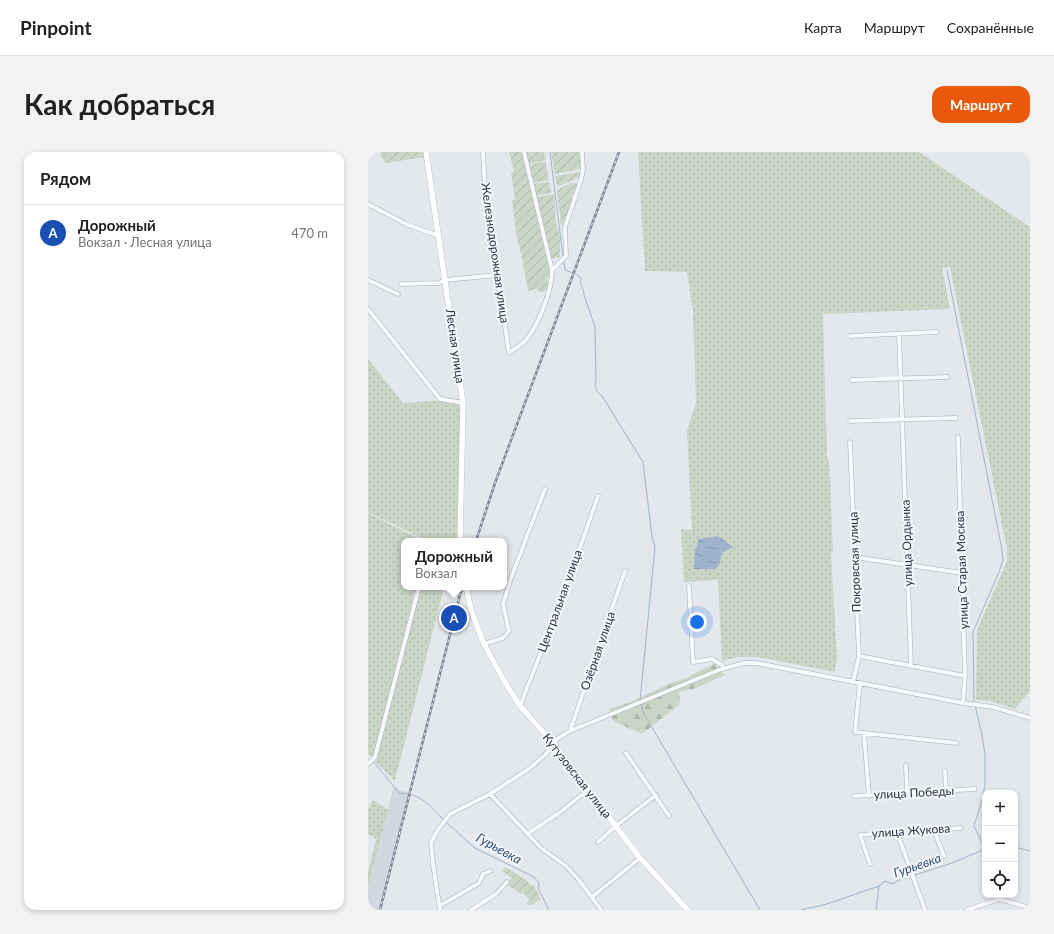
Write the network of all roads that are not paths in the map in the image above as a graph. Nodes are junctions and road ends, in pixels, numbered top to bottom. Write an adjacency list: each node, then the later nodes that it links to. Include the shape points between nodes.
1 (426, 152): 6 (street, Лесная улица)
2 (483, 152): 8 (street, Железнодорожная улица, via 485,188)
3 (524, 152): 7 (street)
4 (582, 152): 7 (street, via 581,180 565,227 566,253)
5 (368, 204): 6 (street, via 406,224)
6 (439, 236): 10 (street, Лесная улица)
7 (552, 270): 8 (street, Железнодорожная улица, via 548,296 533,331 525,342 509,353)
8 (497, 275): 10 (street)
9 (368, 280): 12 (street)
10 (445, 280): 11 (street, via 439,283); 20 (street, Лесная улица)
11 (402, 284)
12 (398, 294)
13 (368, 309): 20 (street, via 440,399)
14 (937, 332): 15 (street)
15 (900, 334): 16 (street); 18 (street, улица Ордынка)
16 (850, 336)
17 (947, 377): 18 (street)
18 (901, 378): 19 (street); 22 (street, улица Ордынка)
19 (852, 380)
20 (463, 403): 28 (street, Лесная улица)
21 (956, 418): 22 (street)
22 (903, 420): 23 (street); 30 (street, улица Ордынка)
23 (850, 422)
24 (958, 438): 32 (street, улица Старая Москва)
25 (850, 442): 29 (street, Покровская улица)
26 (545, 489): 36 (street, via 503,604 509,631 503,638)
27 (598, 496): 44 (street, Центральная улица, via 565,591)
28 (460, 538)
29 (854, 557): 30 (street); 37 (street, Покровская улица)
30 (908, 564): 32 (street); 38 (street, улица Ордынка)
31 (625, 571): 46 (street, Озёрная улица)
32 (962, 573): 40 (street, улица Старая Москва)
33 (689, 586): 39 (street, via 693,662 712,659 722,665)
34 (417, 590): 51 (street, via 375,757)
35 (467, 590): 36 (street, Кутузовская улица)
36 (484, 644): 44 (street, Кутузовская улица)
37 (859, 656): 38 (street); 41 (street, Покровская улица)
38 (911, 666): 40 (street)
39 (723, 669): 41 (street, via 744,663 756,663); 46 (street)
40 (965, 676): 43 (street, улица Старая Москва)
41 (853, 682): 42 (street)
42 (860, 683): 43 (street); 47 (street, via 855,732)
43 (963, 702): 45 (street, via 993,707)
44 (520, 706): 48 (street, Кутузовская улица)
45 (1030, 718)
46 (570, 731): 48 (street)
47 (864, 733): 49 (street); 61 (street)
48 (553, 743): 55 (street, Кутузовская улица); 58 (street, via 545,755 530,768)
49 (956, 743)
50 (626, 754): 59 (street)
51 (368, 764)
52 (906, 765): 57 (street)
53 (945, 770): 56 (street)
54 (975, 789): 56 (street, улица Победы)
55 (588, 790): 63 (street, Кутузовская улица); 67 (street)
56 (946, 791): 57 (street, улица Победы)
57 (907, 793): 61 (street, улица Победы)
58 (490, 794): 67 (street); 75 (street, via 450,814 436,831 431,843)
59 (656, 795): 62 (street); 63 (street)
60 (854, 796): 61 (street, улица Победы)
61 (869, 796)
62 (669, 816)
63 (616, 826): 68 (street); 70 (street, Кутузовская улица)
64 (961, 828): 65 (street, улица Жукова)
65 (934, 830): 66 (street, улица Жукова); 69 (street)
66 (897, 832): 71 (street, улица Жукова, via 860,835); 80 (street)
67 (527, 834): 74 (street, via 566,866)
68 (598, 842)
69 (944, 856)
70 (640, 858): 74 (street); 79 (street, Кутузовская улица)
71 (870, 864)
72 (490, 871): 75 (street, via 483,874 478,883)
73 (507, 882): 77 (street, via 496,894)
74 (592, 897): 78 (street)
75 (440, 908)
76 (1030, 908): 81 (street, via 999,899)
77 (472, 910)
78 (601, 910)
79 (688, 910)
80 (925, 910)
81 (967, 910)

